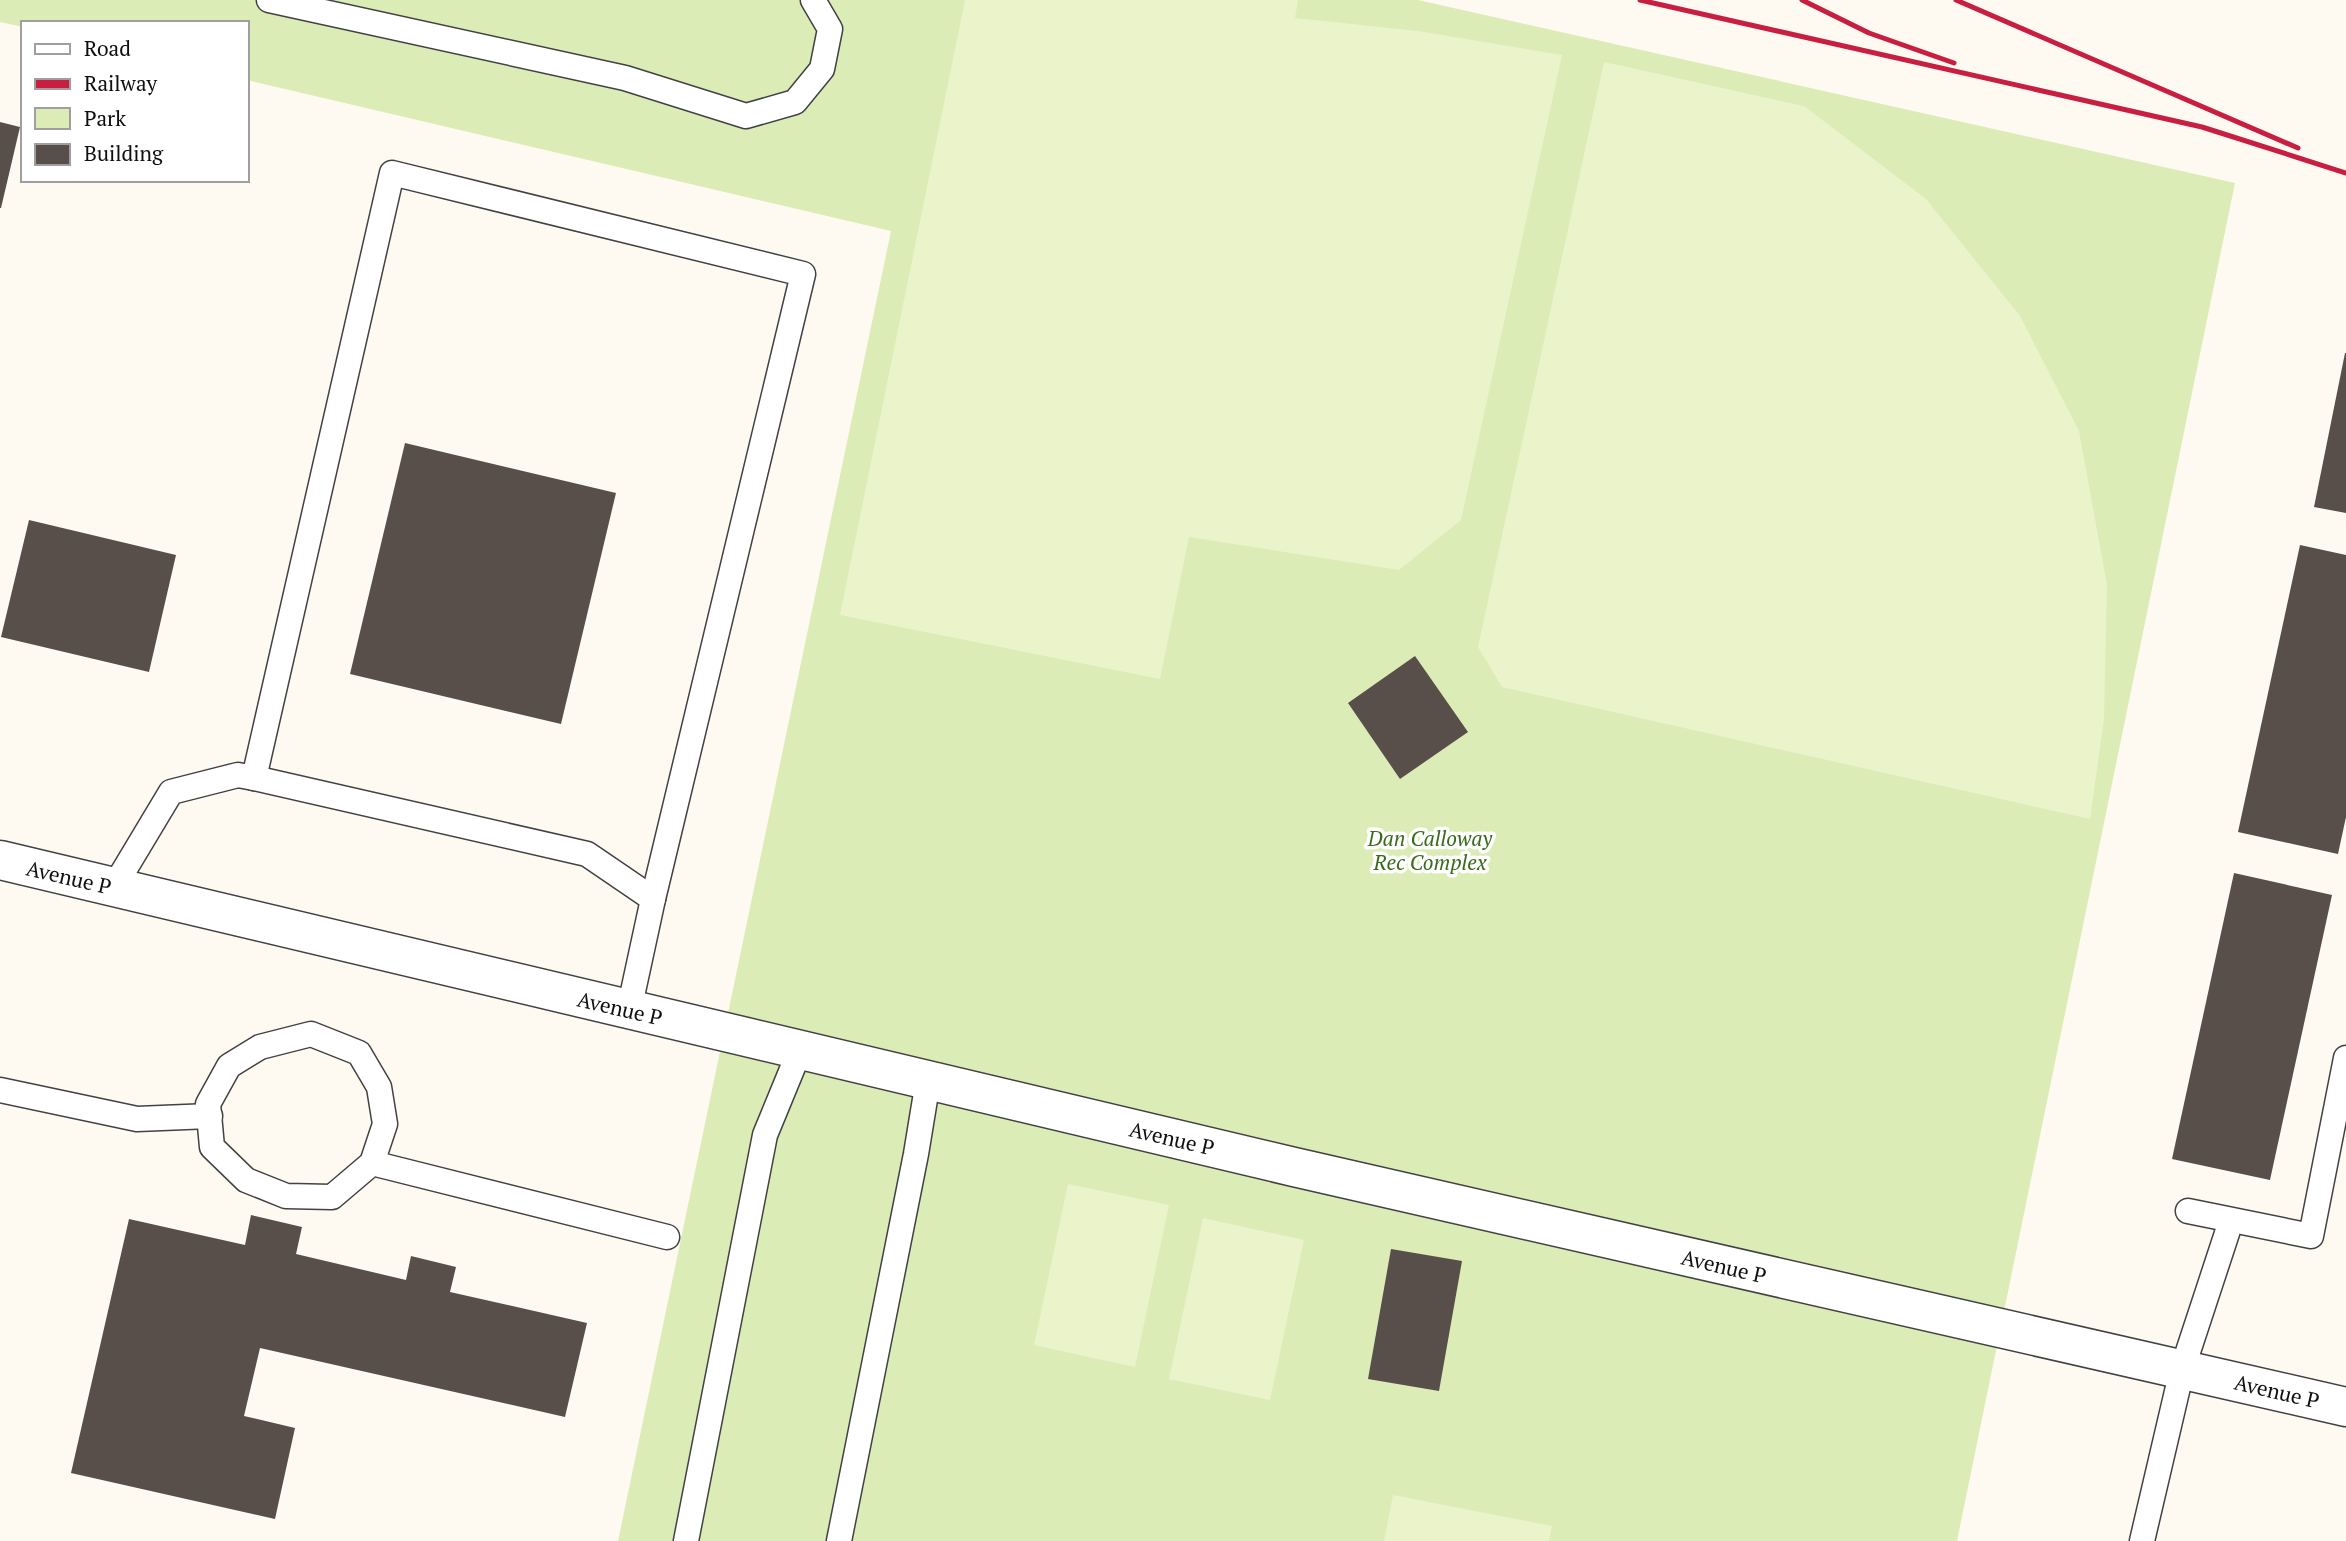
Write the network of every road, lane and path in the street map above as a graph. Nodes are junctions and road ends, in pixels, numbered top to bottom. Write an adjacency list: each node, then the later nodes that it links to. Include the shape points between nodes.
1 (269, 0): 2 (lane, via 625,78 746,116 795,102 822,69 830,29)
2 (813, 0)
3 (254, 778): 5 (lane, via 238,775 171,792); 6 (lane, via 587,854); 6 (lane, via 392,173 803,274)
4 (0, 860): 5 (street, Avenue P)
5 (114, 887): 7 (street, Avenue P)
6 (653, 899): 7 (lane)
7 (629, 1010): 8 (street, Avenue P)
8 (800, 1050): 10 (street, Avenue P); 19 (lane, via 765,1135)
9 (2346, 1058): 15 (lane, via 2311,1236)
10 (928, 1081): 17 (street, Avenue P); 20 (lane)
11 (0, 1090): 12 (lane, via 137,1119)
12 (210, 1116): 13 (lane, via 212,1147 246,1180 286,1196 332,1197); 13 (lane, via 208,1104 229,1066 260,1046 311,1034 359,1053 379,1087 385,1124)
13 (372, 1163): 16 (lane)
14 (2189, 1211): 15 (lane)
15 (2231, 1221): 17 (lane)
16 (667, 1237)
17 (2182, 1370): 18 (street, Avenue P); 21 (lane)
18 (2346, 1407)
19 (686, 1541)
20 (839, 1541)
21 (2142, 1541)

